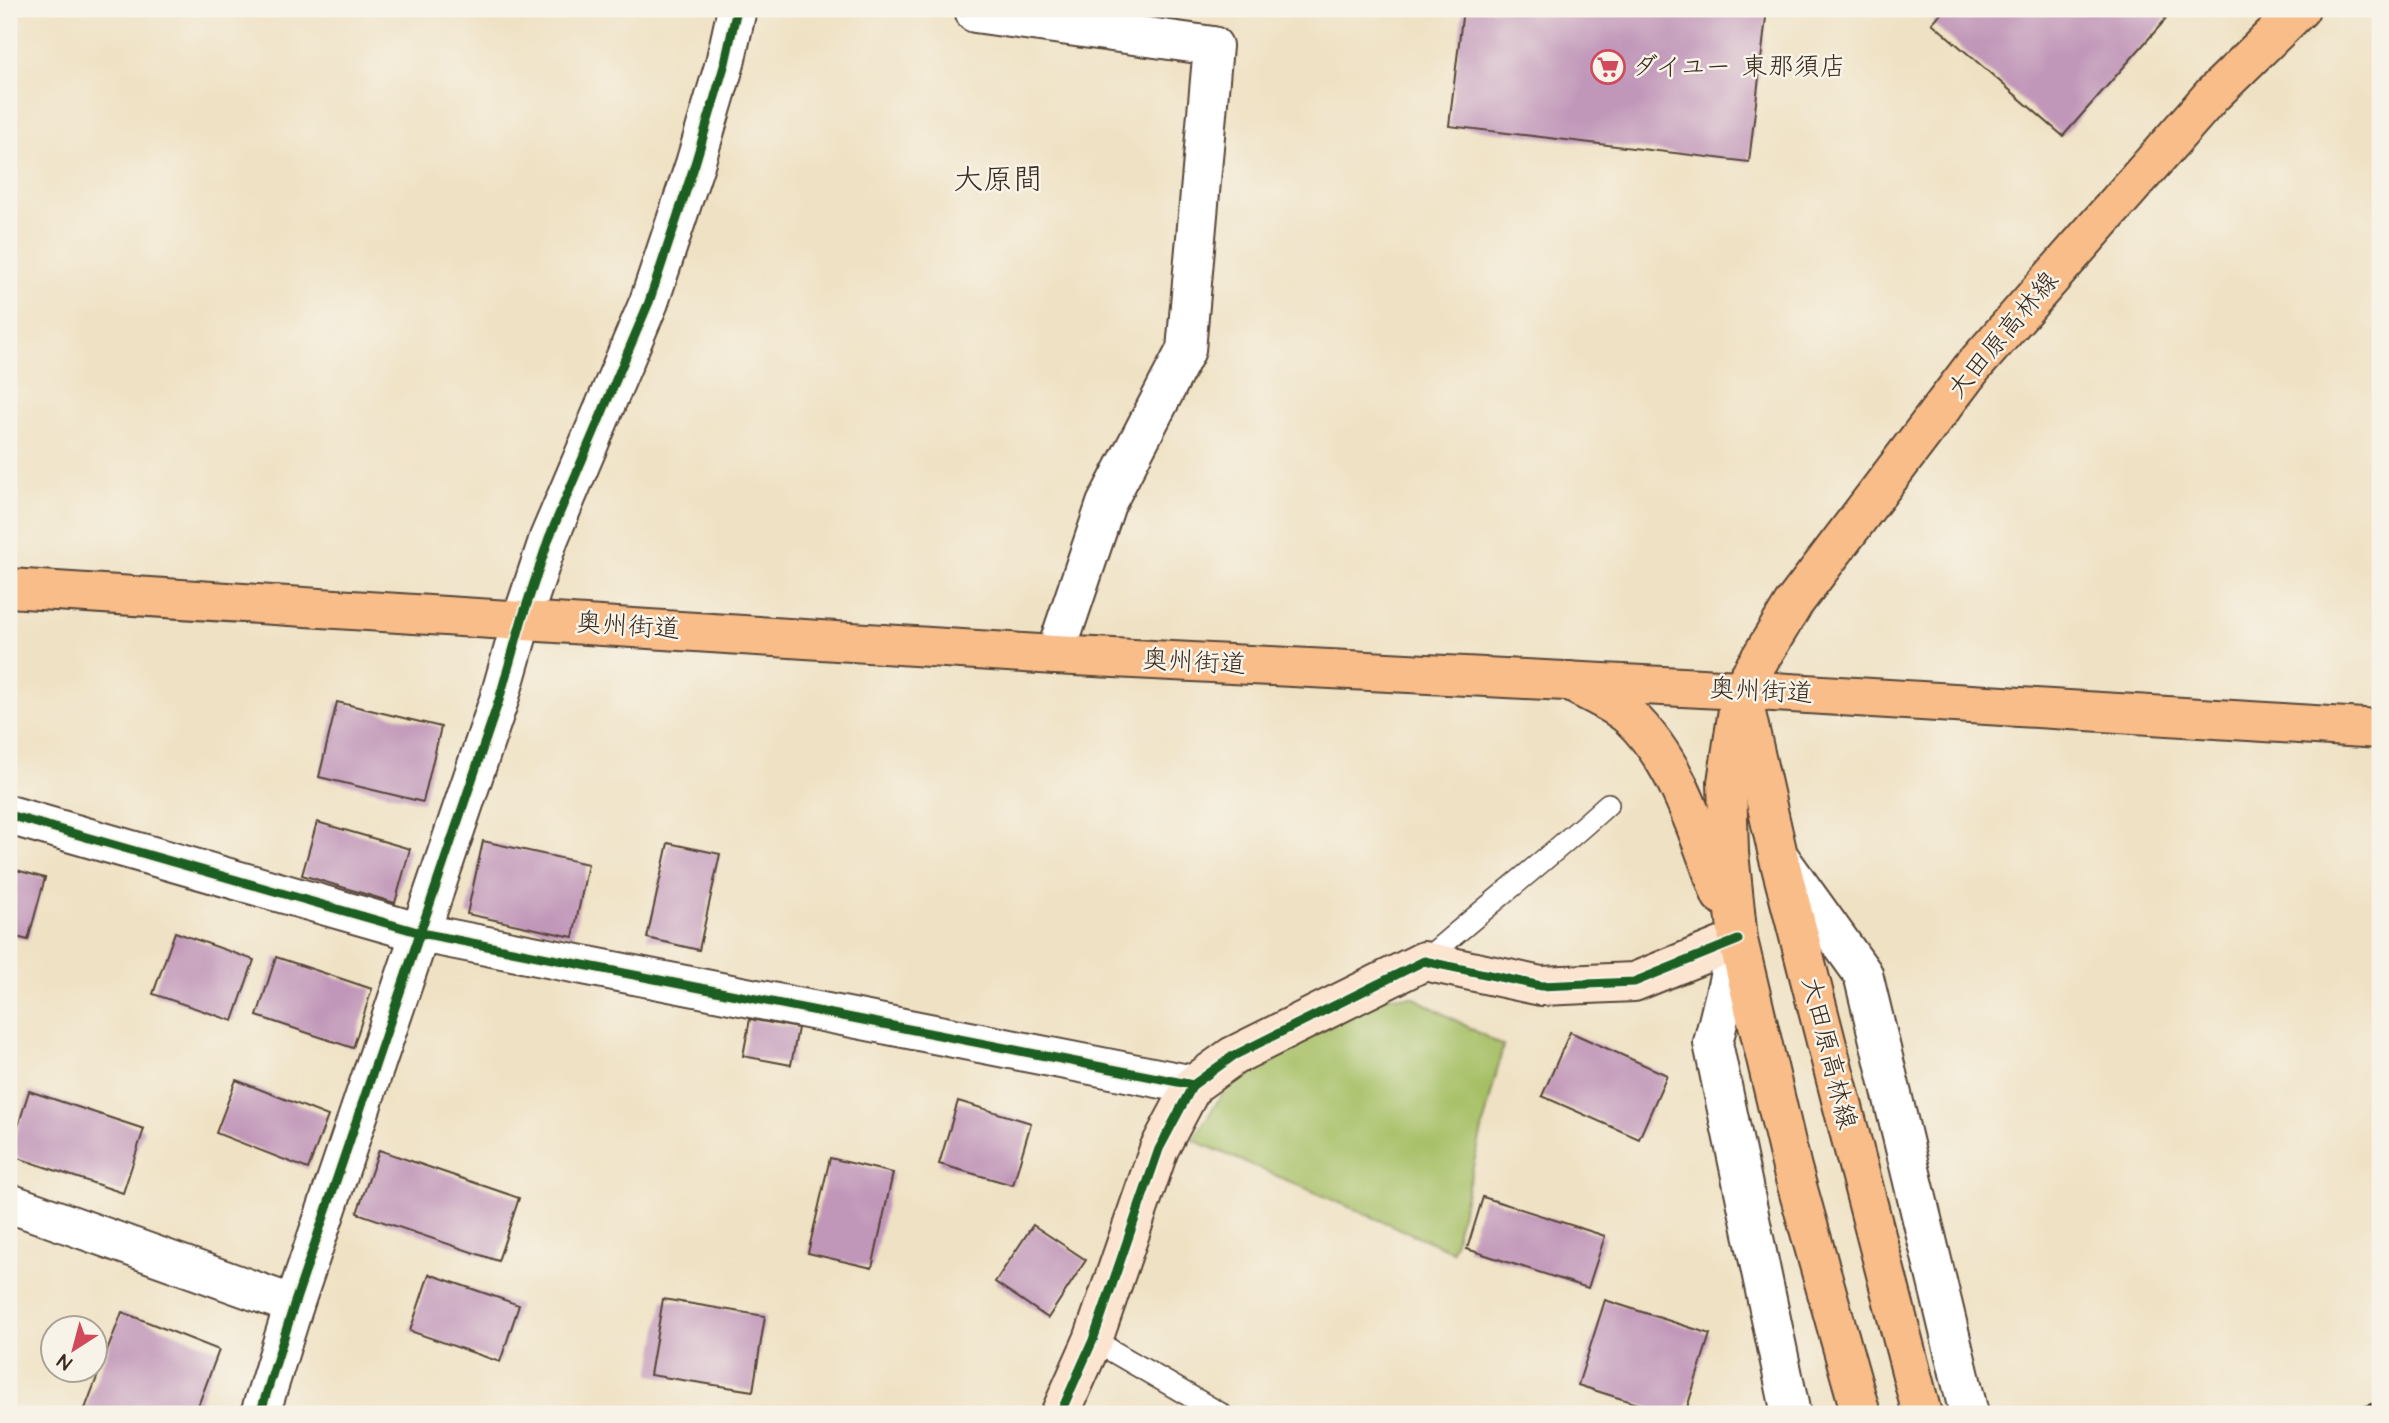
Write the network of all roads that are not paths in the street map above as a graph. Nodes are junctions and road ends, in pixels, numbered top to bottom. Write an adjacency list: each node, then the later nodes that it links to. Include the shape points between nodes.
1 (737, 9): 5 (street, via 695,164 649,302 549,538)
2 (2300, 9): 8 (main road, 大田原高林線, via 2212,95 1972,368 1794,603)
3 (975, 13): 6 (street, via 1213,46 1186,350 1106,504)
4 (9, 588): 5 (main road, 奥州街道)
5 (522, 619): 6 (main road, 奥州街道); 13 (street)
6 (1055, 655): 7 (main road, 奥州街道)
7 (1569, 681): 8 (main road, 奥州街道); 14 (main road, 大田原高林線, via 1629,716 1658,751 1676,780)
8 (1741, 690): 9 (main road, 奥州街道); 12 (main road, 大田原高林線); 14 (main road, 大田原高林線, via 1727,782)
9 (2380, 729)
10 (1608, 804): 15 (lane)
11 (9, 815): 13 (street)
12 (1778, 855): 25 (main road, 大田原高林線); 26 (street, via 1863,974)
13 (421, 933): 16 (street); 18 (street)
14 (1738, 940): 15 (street, via 1634,982 1541,986); 23 (street, via 1713,1043); 24 (main road, 大田原高林線, via 1792,1168)
15 (1424, 961): 16 (street, via 1233,1056)
16 (1194, 1085): 19 (street, via 1159,1149)
17 (9, 1203): 18 (street)
18 (294, 1305): 20 (street)
19 (1093, 1340): 21 (street); 22 (lane)
20 (260, 1414)
21 (1060, 1414)
22 (1221, 1414)
23 (1791, 1414)
24 (1861, 1414)
25 (1922, 1414)
26 (1969, 1414)

